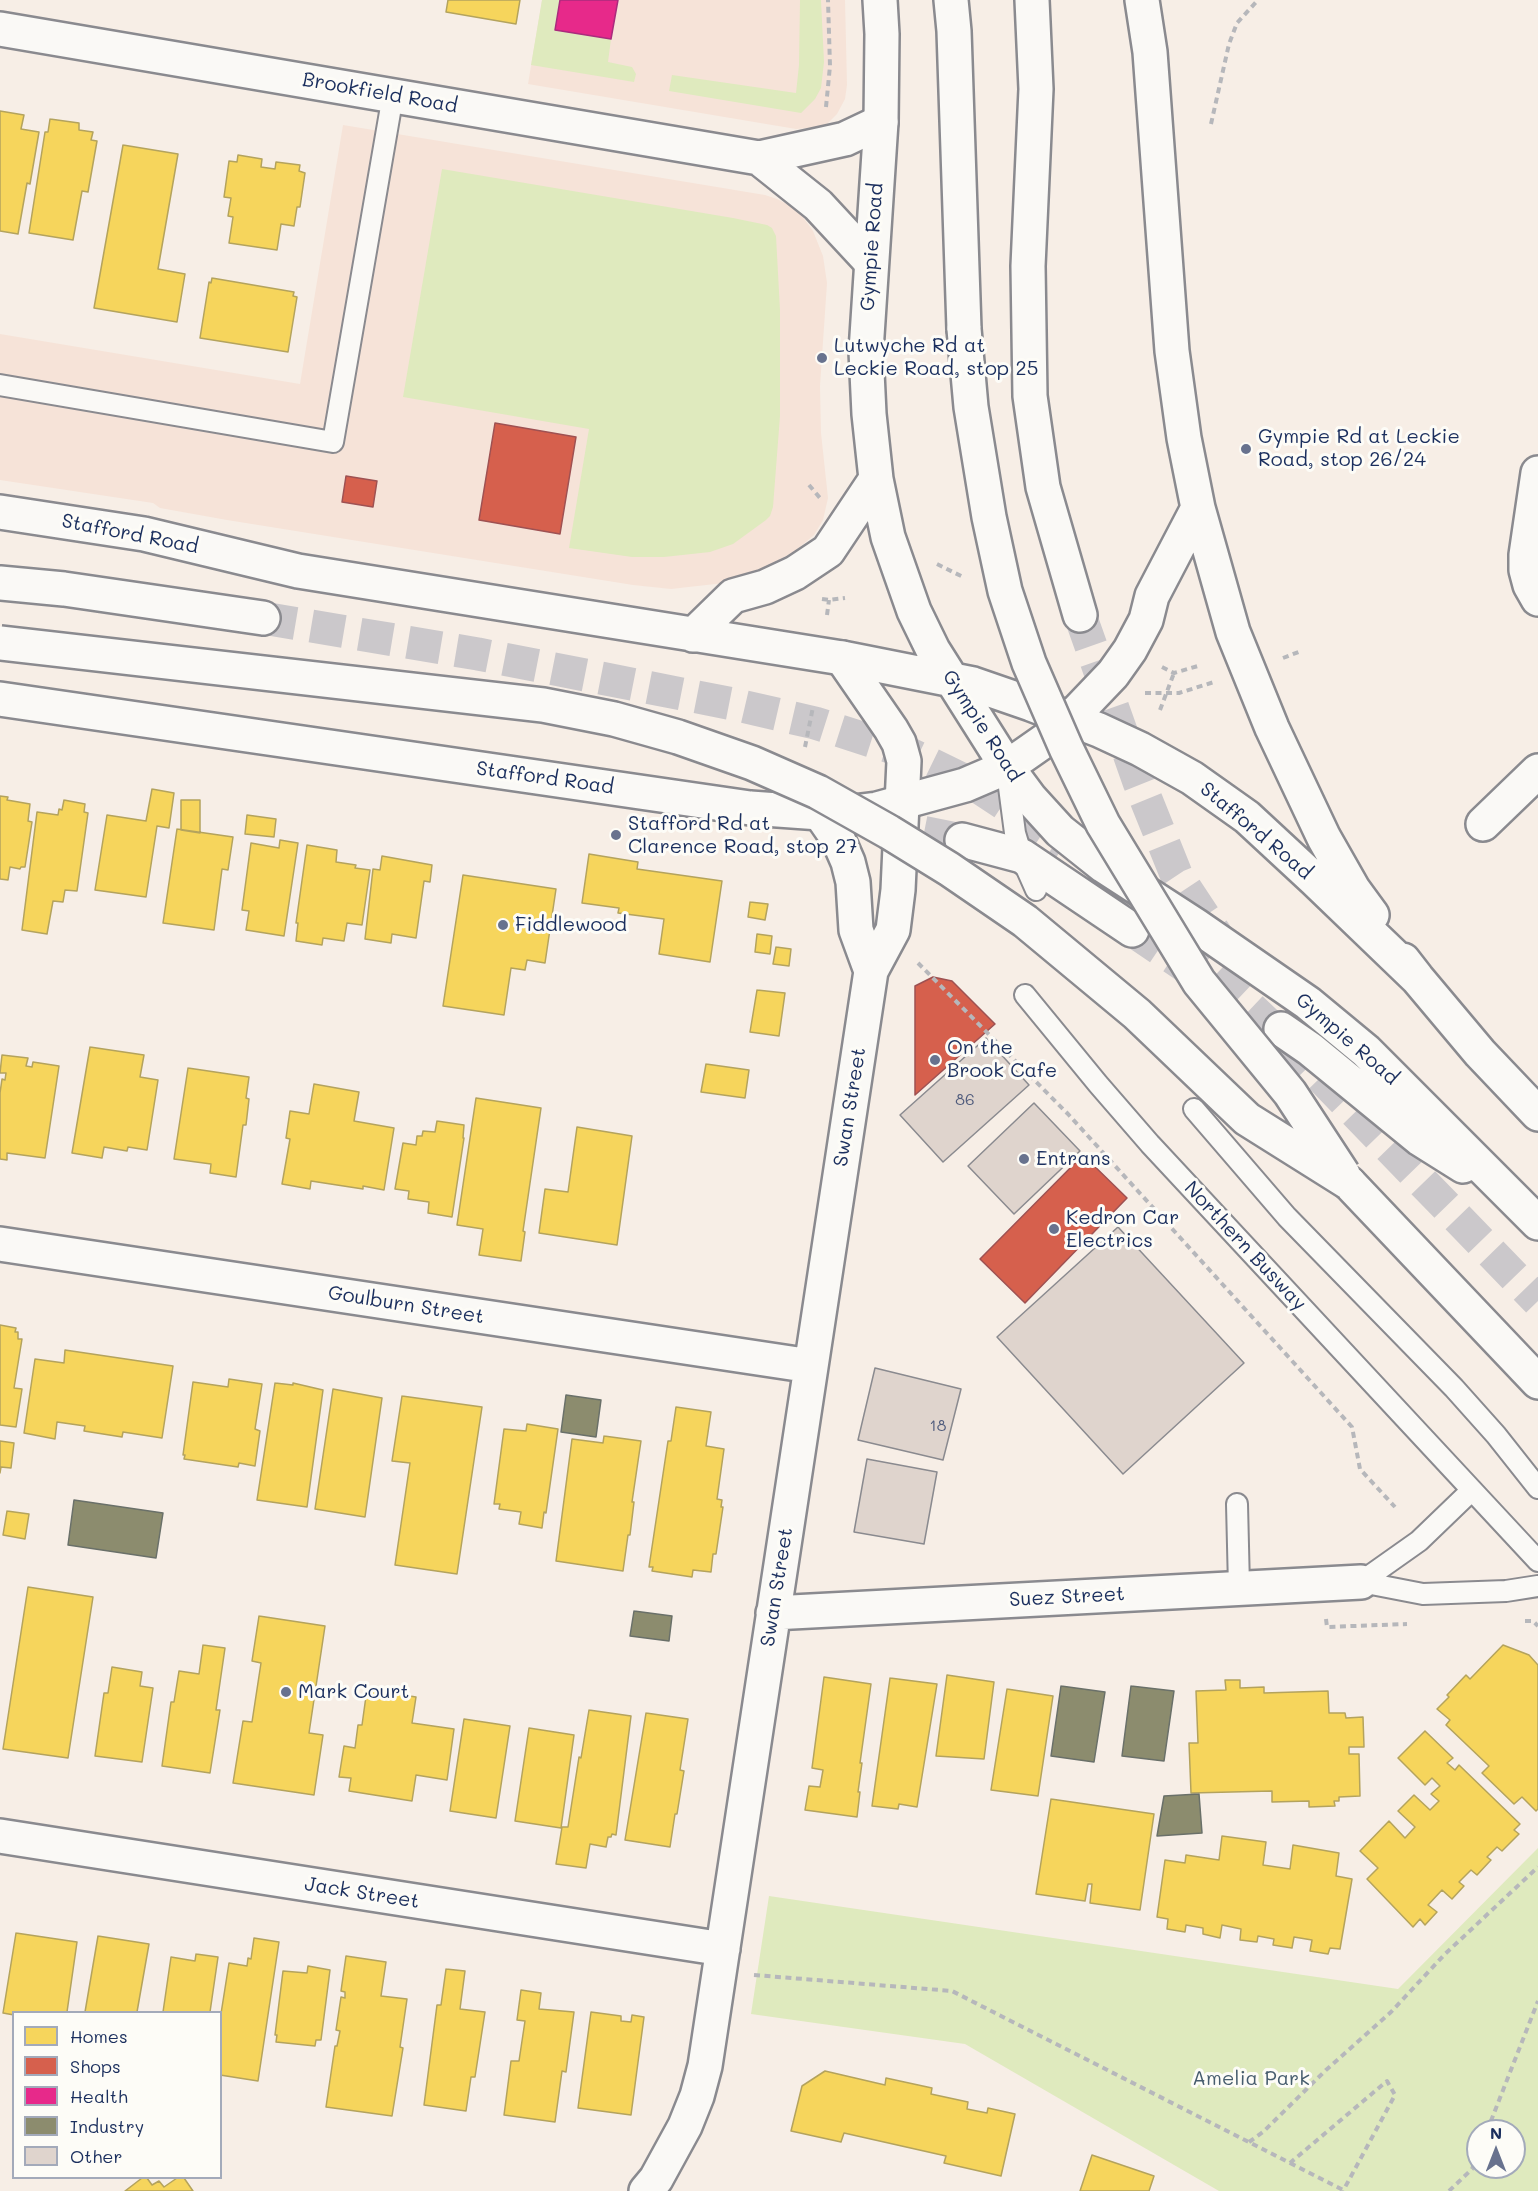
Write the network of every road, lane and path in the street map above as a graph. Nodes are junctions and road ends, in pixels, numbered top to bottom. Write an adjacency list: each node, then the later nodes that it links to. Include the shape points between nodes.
1 (828, 0): 9 (path, via 830,66)
2 (880, 0): 10 (main road, Gympie Road)
3 (951, 0): 55 (main road, bridge, via 964,329 971,407 988,517 1005,591 1029,663 1103,824 1146,897 1199,982 1290,1093)
4 (1032, 0): 23 (main road, via 1036,89 1028,266 1030,396 1043,487)
5 (1142, 0): 17 (main road, via 1151,63 1172,351)
6 (1258, 0): 11 (path, via 1237,23 1229,44)
7 (0, 29): 8 (main road, Brookfield Road)
8 (393, 95): 12 (main road, Brookfield Road); 14 (lane, via 333,442)
9 (826, 115)
10 (881, 122): 12 (main road, Brookfield Road, via 845,140); 13 (main road, Gympie Road)
11 (1211, 124)
12 (759, 158): 13 (main road, Brookfield Road, via 818,205)
13 (870, 261): 16 (main road, Gympie Road, via 866,351)
14 (0, 386)
15 (1538, 473): 20 (main road, via 1526,570)
16 (876, 479): 25 (main road, via 828,551 795,573 733,596); 33 (main road, Gympie Road, via 888,537 902,577 919,620)
17 (1198, 508): 38 (main road, Stafford Road, via 1152,596 1146,620 1130,650 1113,674); 50 (main road, via 1233,632 1272,728 1347,879)
18 (0, 512): 25 (main road, Stafford Road, via 144,534 298,571)
19 (0, 583): 24 (main road)
20 (1538, 599)
21 (829, 600): 22 (path)
22 (827, 615)
23 (1080, 615)
24 (263, 618)
25 (693, 635): 28 (main road, Stafford Road)
26 (0, 643): 55 (main road, bridge, via 543,705 614,719 752,763 818,792 889,832 1024,921 1137,1014 1247,1119)
27 (1301, 651): 29 (path)
28 (842, 658): 33 (main road, Stafford Road); 41 (main road, Swan Street, via 899,743 904,761)
29 (1280, 659)
30 (1198, 666): 32 (path)
31 (1162, 667): 32 (path)
32 (1174, 673): 35 (path)
33 (950, 678): 38 (main road, Stafford Road); 39 (main road, Gympie Road)
34 (1204, 686): 35 (path)
35 (1166, 693): 37 (path)
36 (0, 699): 42 (main road, Stafford Road, via 750,808)
37 (1160, 710)
38 (1070, 718): 39 (main road, Stafford Road); 50 (main road, Stafford Road, via 1140,749 1192,778 1247,817)
39 (1006, 767): 41 (main road, Stafford Road, via 965,785); 45 (lane); 56 (main road, Gympie Road, via 1060,831 1104,866 1249,961 1366,1051)
40 (1538, 771): 43 (main road)
41 (903, 802): 42 (main road, Stafford Road, via 845,813); 49 (main road, Swan Street, via 893,930)
42 (820, 813): 49 (main road, Swan Street, via 848,861 854,882 856,930)
43 (1483, 824)
44 (962, 840): 45 (main road)
45 (1022, 856): 46 (lane); 47 (main road)
46 (1036, 890)
47 (1132, 930)
48 (918, 963): 64 (path, via 1068,1114 1352,1427 1360,1469)
49 (871, 971): 59 (main road, Swan Street)
50 (1417, 978): 54 (main road)
51 (1025, 995): 62 (lane, Northern Busway, via 1150,1144)
52 (1281, 1029): 56 (main road, via 1420,1139)
53 (1194, 1109): 61 (lane, via 1287,1217 1454,1388)
54 (1538, 1114)
55 (1349, 1183): 60 (main road)
56 (1514, 1197): 57 (main road, Gympie Road)
57 (1538, 1223)
58 (0, 1244): 59 (main road, Goulburn Street)
59 (811, 1366): 69 (main road, Swan Street)
60 (1538, 1382)
61 (1538, 1488)
62 (1472, 1490): 65 (lane, Northern Busway); 66 (lane, via 1419,1541)
63 (1237, 1504): 68 (lane)
64 (1395, 1508)
65 (1538, 1561)
66 (1362, 1582): 67 (lane, via 1423,1594); 68 (main road, Suez Street)
67 (1538, 1586)
68 (1239, 1587): 69 (main road, Suez Street)
69 (773, 1613): 72 (main road, Swan Street)
70 (0, 1836): 72 (main road, Jack Street)
71 (1538, 1867): 75 (path, via 1445,1954 1391,2012)
72 (722, 1960): 75 (path, via 952,1991); 78 (main road, Swan Street, via 697,2096 672,2151)
73 (1538, 2001): 74 (path)
74 (1492, 2119)
75 (1249, 2142): 76 (path)
76 (1290, 2163): 79 (path); 79 (path, via 1387,2081 1395,2095)
77 (1466, 2175): 80 (path)
78 (646, 2191)
79 (1344, 2191)
80 (1449, 2191)

